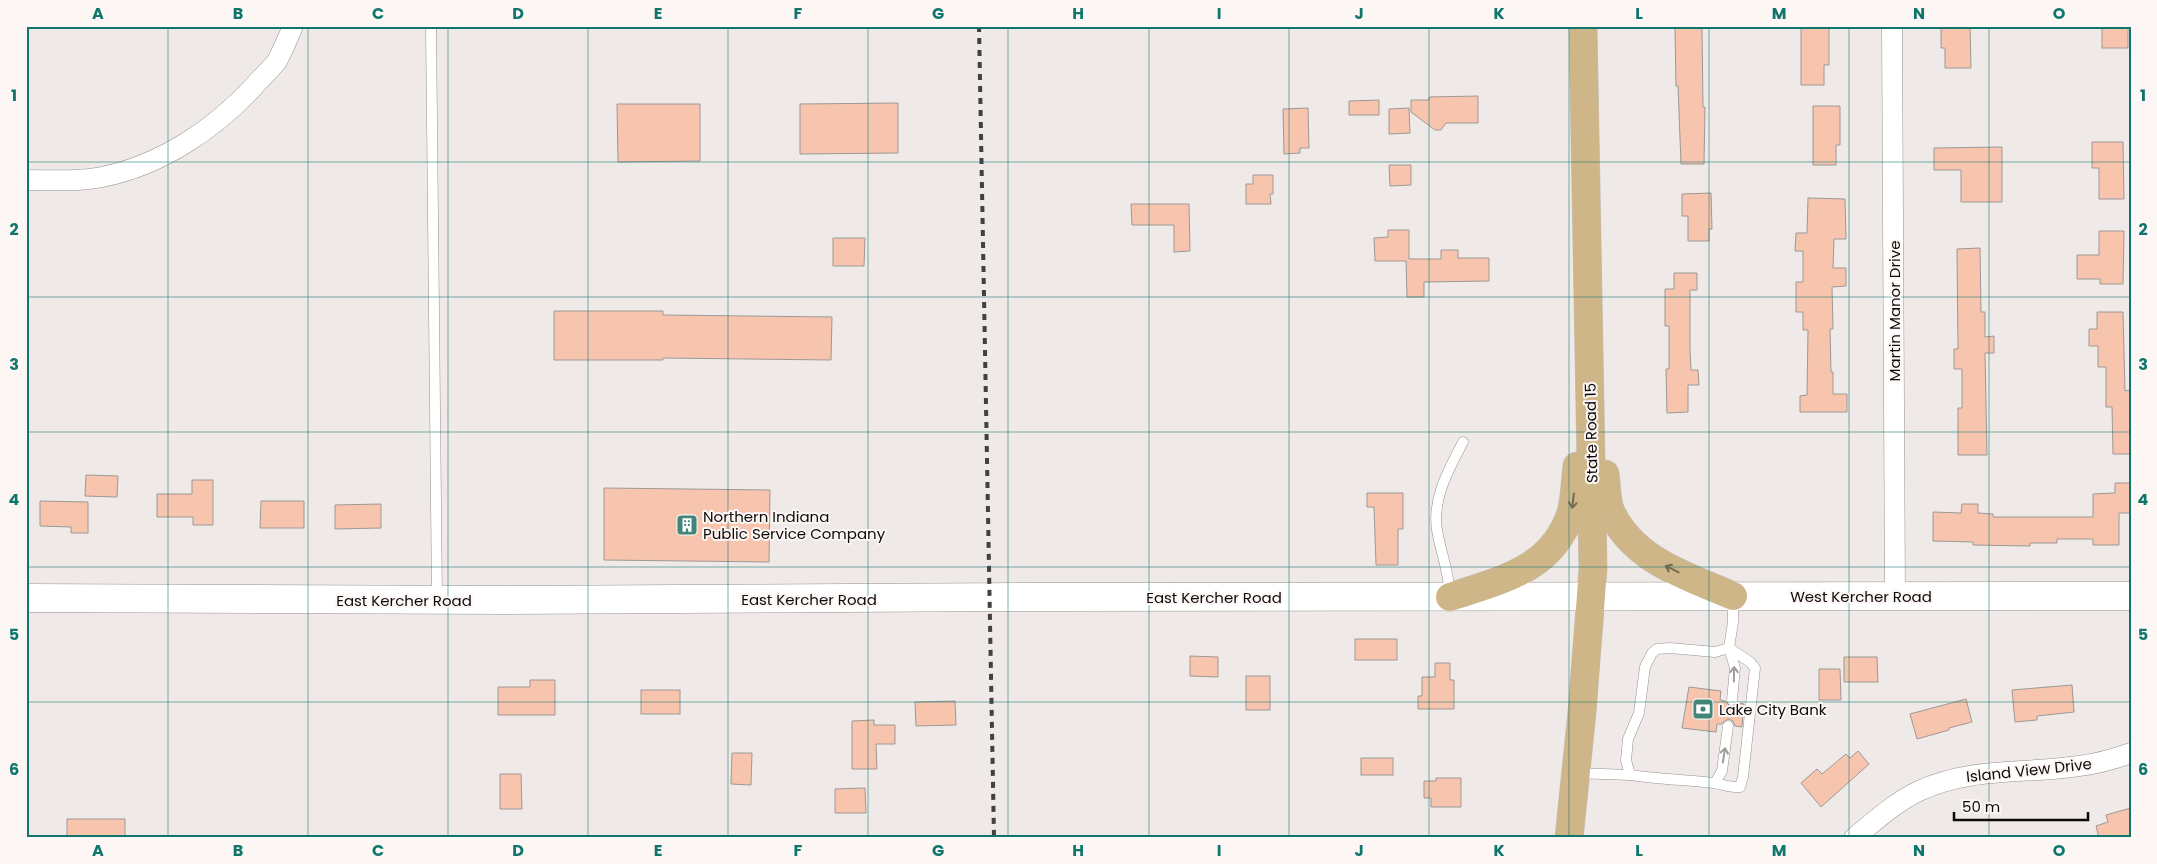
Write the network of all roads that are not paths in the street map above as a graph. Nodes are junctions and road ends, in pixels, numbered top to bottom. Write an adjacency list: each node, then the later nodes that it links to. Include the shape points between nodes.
1 (293, 26): 5 (street, via 276,62 248,92 218,121 163,155 102,177)
2 (431, 26): 14 (lane)
3 (1583, 26): 6 (main road, State Road 15)
4 (1892, 26): 10 (street, Martin Manor Drive)
5 (26, 180)
6 (1590, 366): 8 (main road, State Road 15); 9 (main road, one-way to 6, via 1657,562 1639,550 1610,510); 12 (main road, one-way to 12, via 1571,511 1562,535 1529,568)
7 (1463, 442): 12 (lane, via 1442,484 1437,512)
8 (1591, 596): 9 (main road, West Kercher Road); 12 (main road, East Kercher Road); 19 (main road, State Road 15)
9 (1732, 596): 10 (main road, West Kercher Road); 15 (lane)
10 (1895, 596): 11 (main road, West Kercher Road)
11 (2131, 596)
12 (1450, 597): 14 (main road, East Kercher Road)
13 (26, 598): 14 (main road, East Kercher Road)
14 (437, 600)
15 (1729, 648): 16 (lane, one-way to 15, via 1735,668); 20 (lane, via 1715,652 1670,648 1657,649 1652,653 1645,667 1639,713 1628,739 1626,760); 21 (lane, via 1755,668 1755,681 1744,777 1740,786 1732,788)
16 (1732, 700)
17 (1728, 726): 21 (lane, one-way to 17, via 1722,771)
18 (2131, 753): 23 (street, Island View Drive, via 2078,766 1969,776 1945,782 1895,805)
19 (1576, 772): 20 (lane); 22 (main road, State Road 15)
20 (1630, 775): 21 (lane)
21 (1715, 783)
22 (1569, 838)
23 (1854, 838)

